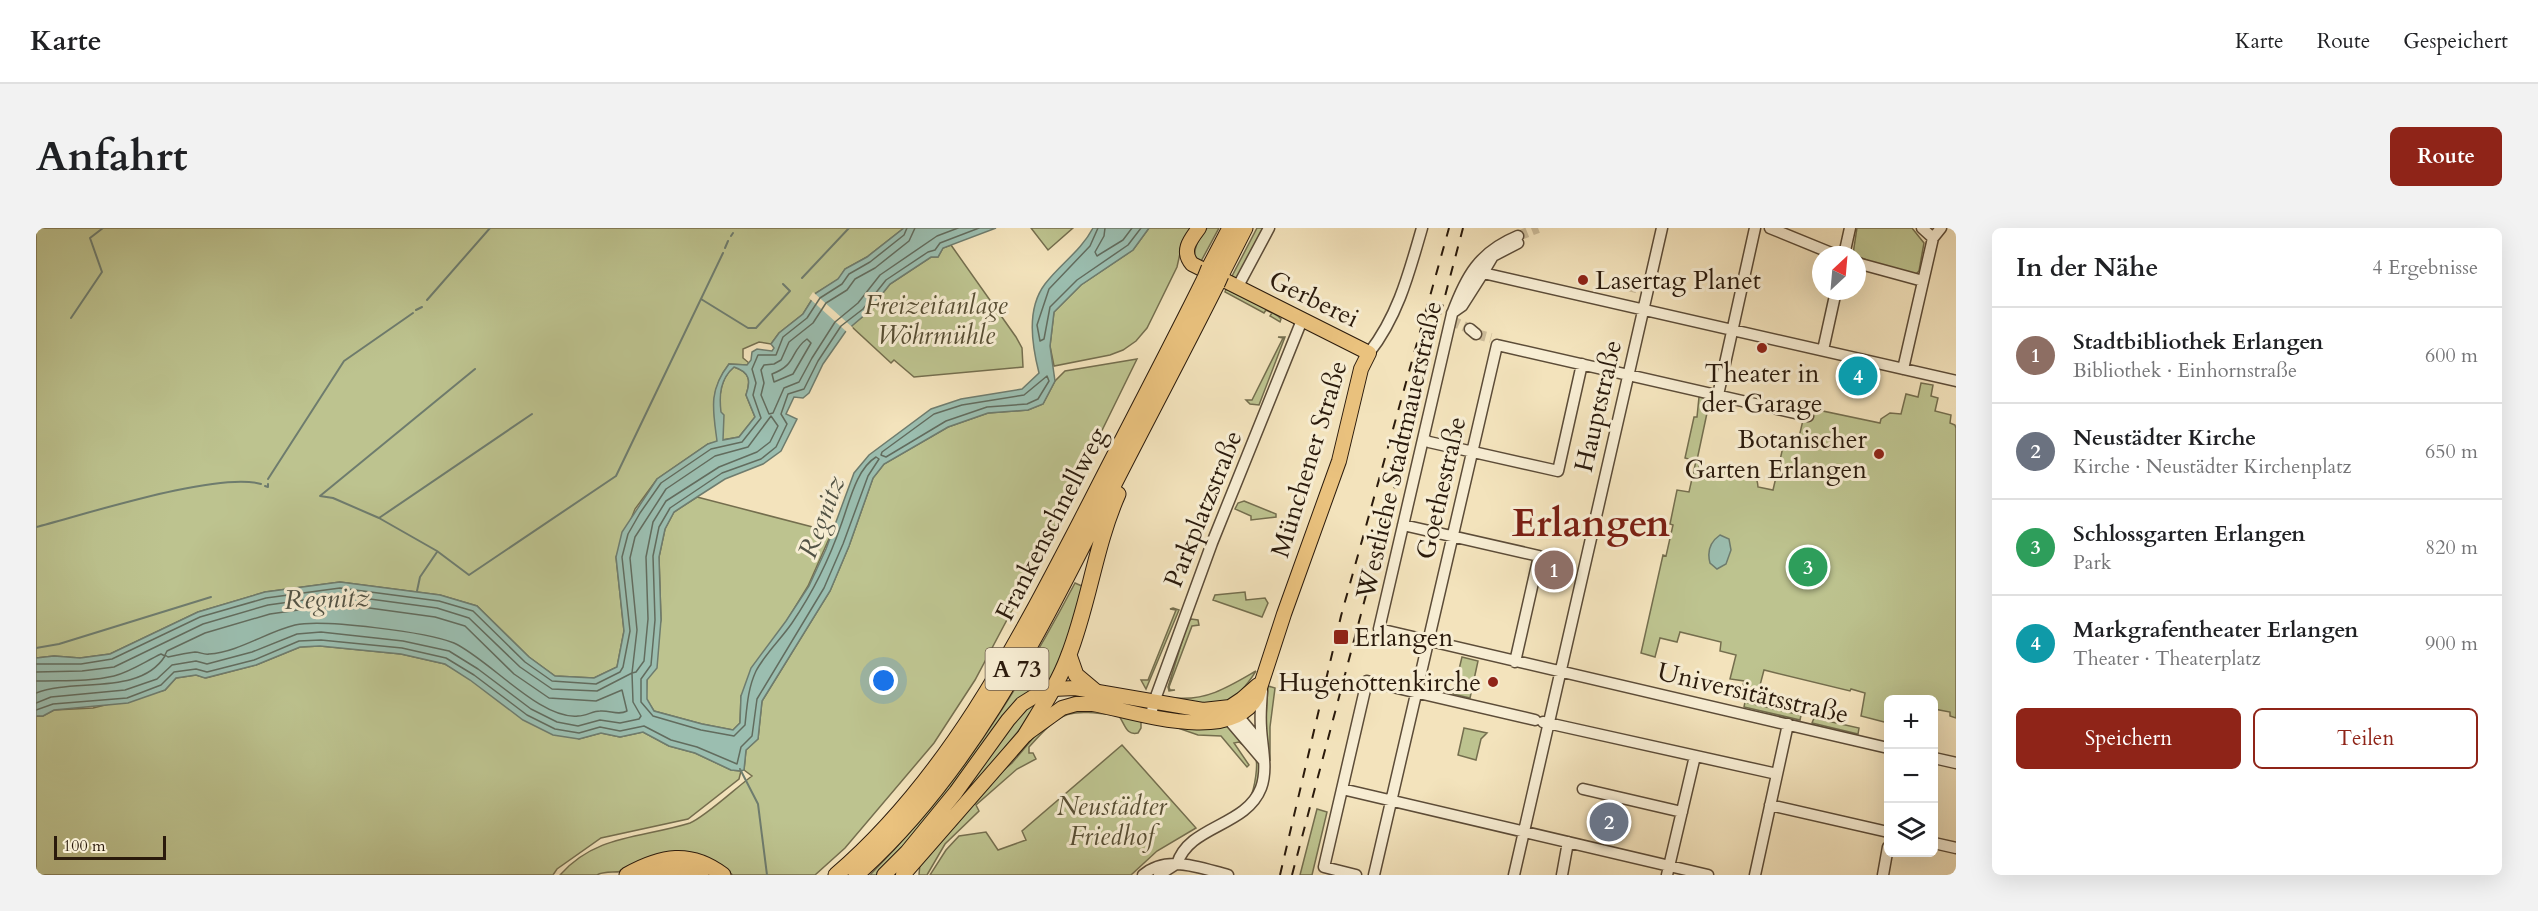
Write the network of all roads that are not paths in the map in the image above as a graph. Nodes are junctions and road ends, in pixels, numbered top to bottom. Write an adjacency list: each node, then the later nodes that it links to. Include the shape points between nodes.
1 (1199, 228): 19 (main road, Gerberei, via 1186,248 1187,258)
2 (1230, 228): 17 (highway, Frankenschnellweg / A 73)
3 (1245, 228): 17 (highway, Frankenschnellweg / A 73)
4 (1269, 228): 19 (street, Gerberei)
5 (1422, 228): 26 (street, Münchener Straße, via 1405,289)
6 (1662, 228): 21 (street, Hauptstraße, via 1644,290)
7 (1755, 228): 24 (street)
8 (1770, 228): 13 (street)
9 (1850, 228): 14 (street)
10 (1922, 228): 12 (street)
11 (1941, 228): 12 (street)
12 (1933, 238): 18 (street)
13 (1814, 246)
14 (1846, 246)
15 (1866, 266): 18 (street)
16 (1483, 273): 21 (street); 22 (street, Westliche Stadtmauerstraße, via 1462,306); 22 (street, Westliche Stadtmauerstraße, via 1493,256 1519,239 1491,249 1478,262)
17 (1210, 281): 33 (highway, Frankenschnellweg / A 73); 72 (highway, Frankenschnellweg / A 73, via 1011,653 954,742 891,820)
18 (1923, 282): 28 (street)
19 (1237, 288): 23 (main road, Gerberei)
20 (1834, 300): 25 (street)
21 (1643, 311): 24 (street); 29 (street, Hauptstraße)
22 (1452, 314): 34 (street, Westliche Stadtmauerstraße)
23 (1302, 321): 26 (main road, Gerberei); 47 (street, Parkplatzstraße, via 1212,543)
24 (1732, 330): 25 (street); 31 (street)
25 (1823, 350): 28 (street)
26 (1369, 353): 43 (main road, Münchener Straße, via 1361,369 1339,461)
27 (1582, 364): 29 (street); 35 (street, via 1558,471); 35 (street, Goethestraße, via 1494,341)
28 (1903, 369): 30 (street)
29 (1629, 375): 31 (street); 42 (street, Hauptstraße)
30 (1956, 381)
31 (1718, 395): 32 (street)
32 (1808, 416)
33 (1138, 437): 40 (highway); 77 (highway, Frankenschnellweg / A 73, via 1047,614 995,705 930,796)
34 (1424, 439): 35 (street); 36 (street, Westliche Stadtmauerstraße)
35 (1476, 453): 37 (street, Goethestraße)
36 (1403, 525): 37 (street); 38 (street, Westliche Stadtmauerstraße)
37 (1453, 536): 39 (street, Goethestraße); 41 (street, via 1539,556)
38 (1379, 629): 39 (street, Universitätsstraße)
39 (1428, 641): 41 (street, Universitätsstraße); 46 (street, Goethestraße)
40 (1069, 655): 44 (highway); 45 (highway, via 1076,675)
41 (1515, 662): 42 (street, Universitätsstraße)
42 (1556, 671): 49 (street, Hauptstraße); 50 (street, Universitätsstraße)
43 (1265, 674): 48 (main road, Münchener Straße); 55 (street, via 1260,708)
44 (1053, 689): 45 (main road); 51 (highway); 71 (main road, via 1038,694 1015,712)
45 (1095, 691): 47 (main road)
46 (1416, 693): 49 (street); 58 (street, via 1367,681); 60 (street)
47 (1152, 709): 48 (main road); 51 (main road, via 1076,704 1055,711)
48 (1232, 714): 55 (street)
49 (1541, 722): 53 (street); 63 (street, Hauptstraße)
50 (1788, 724): 52 (street, Universitätsstraße); 57 (street)
51 (1026, 734): 71 (main road)
52 (1884, 747)
53 (1695, 756): 57 (street); 62 (street)
54 (1938, 759): 56 (street)
55 (1264, 763): 69 (street, via 1262,786 1250,806 1188,845)
56 (1956, 763)
57 (1777, 774): 61 (street)
58 (1342, 789): 60 (street); 82 (street, via 1324,867)
59 (1583, 789): 62 (street)
60 (1391, 801): 63 (street); 83 (street)
61 (1770, 805): 64 (street); 87 (street)
62 (1682, 812): 70 (street)
63 (1524, 831): 65 (street); 84 (street, Hauptstraße)
64 (1884, 831)
65 (1568, 842): 70 (street); 85 (street)
66 (1938, 844): 67 (street)
67 (1956, 848)
68 (1886, 857): 88 (street)
69 (1176, 864): 79 (street, via 1155,866); 80 (street); 81 (street)
70 (1669, 870): 86 (street)
71 (903, 872): 78 (main road)
72 (836, 874)
73 (627, 875): 76 (highway, via 646,864 671,858 704,863)
74 (650, 875): 75 (highway, via 677,869)
75 (701, 875)
76 (723, 875)
77 (856, 875)
78 (884, 875)
79 (1143, 875)
80 (1159, 875)
81 (1228, 875)
82 (1356, 875)
83 (1374, 875)
84 (1514, 875)
85 (1562, 875)
86 (1708, 875)
87 (1755, 875)
88 (1883, 875)

